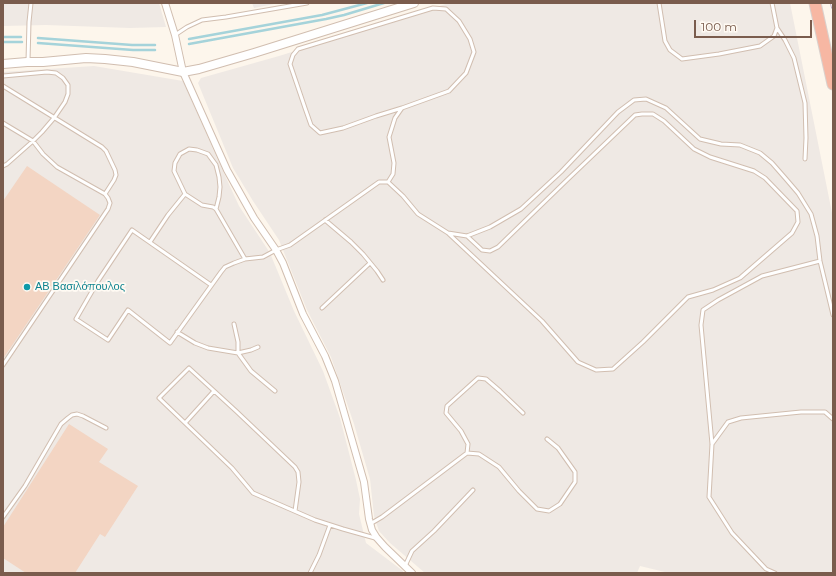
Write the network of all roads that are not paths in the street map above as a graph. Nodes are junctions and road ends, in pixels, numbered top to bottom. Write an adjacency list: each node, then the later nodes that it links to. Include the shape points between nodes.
1 (31, 3): 10 (lane)
2 (165, 3): 9 (street)
3 (307, 3): 9 (lane, via 202,20)
4 (414, 3): 14 (street, via 254,53)
5 (659, 3): 8 (lane, via 665,41 670,50 682,59 760,46 774,36)
6 (772, 3): 8 (lane)
7 (815, 3): 16 (highway)
8 (777, 28): 22 (lane, via 794,58 805,103)
9 (175, 35): 14 (street)
10 (28, 62): 11 (street); 12 (street)
11 (43, 62): 13 (lane); 14 (street, via 105,59)
12 (3, 64)
13 (46, 72): 15 (lane); 19 (lane, via 56,73 68,85 65,102)
14 (183, 72): 32 (street, via 227,170 254,218)
15 (3, 76)
16 (833, 84)
17 (3, 86): 19 (lane)
18 (402, 108): 18 (lane, via 450,91 466,73 474,52 470,39 459,21 446,9 433,8 298,49 293,55 290,64 305,108 311,125 320,133); 24 (lane, via 395,118 389,136 394,174)
19 (54, 118): 21 (lane); 25 (lane, via 106,151 116,176)
20 (3, 122): 21 (lane)
21 (33, 141): 23 (lane); 25 (lane, via 57,167)
22 (805, 159)
23 (3, 166)
24 (388, 182): 28 (lane, via 379,182); 29 (lane, via 418,214)
25 (105, 194): 44 (lane, via 110,203 108,208)
26 (185, 194): 27 (lane, via 202,205); 27 (lane, via 174,171 175,162 180,154 189,149 208,154 216,165 219,177 220,197); 31 (lane)
27 (216, 209): 33 (lane)
28 (325, 220): 32 (lane, via 290,245); 35 (lane, via 351,242)
29 (448, 233): 30 (lane); 30 (lane, via 542,321 578,362 596,370 613,369 688,297 713,290 740,278 792,233 798,222 797,211 765,178 754,171 710,157 694,149 664,121 653,114 642,114 635,115 498,247 490,251 482,250)
30 (467, 236): 34 (lane, via 490,227 522,209 618,112 634,100 646,99 666,108 700,139 740,145 760,153 772,163 798,192 811,214)
31 (150, 242): 37 (lane); 41 (lane, via 132,230 76,319 108,340 128,310 170,343)
32 (276, 250): 33 (lane, via 263,257); 57 (street, via 335,381 364,482)
33 (245, 259): 37 (lane, via 225,267)
34 (820, 261): 39 (lane); 52 (lane, via 762,276 703,310 701,325)
35 (370, 263): 36 (lane); 38 (lane)
36 (383, 280)
37 (211, 285): 41 (lane)
38 (322, 308)
39 (833, 315)
40 (234, 324): 43 (lane)
41 (177, 332): 43 (lane, via 208,348)
42 (258, 347): 43 (lane)
43 (238, 353): 46 (lane, via 252,371)
44 (3, 365)
45 (214, 391): 49 (lane); 49 (lane, via 189,368 159,398); 55 (lane, via 298,472)
46 (275, 391)
47 (523, 414): 53 (lane, via 486,379 478,378 447,406 446,413 468,444)
48 (833, 419): 52 (lane, via 825,412 741,418 728,422)
49 (185, 423): 55 (lane, via 232,468 253,493)
50 (106, 428): 56 (lane, via 83,416 72,415 61,424 25,486)
51 (547, 439): 53 (lane, via 558,448 575,472 575,482 560,504 549,511 537,509 499,467 479,454)
52 (712, 444): 63 (lane, via 709,497 732,533 766,569)
53 (467, 453): 57 (lane)
54 (473, 490): 60 (lane, via 412,551)
55 (295, 511): 58 (lane)
56 (3, 517)
57 (370, 524): 59 (street)
58 (330, 525): 59 (lane); 61 (lane)
59 (377, 538): 60 (street)
60 (405, 566): 62 (street)
61 (310, 573)
62 (412, 573)
63 (775, 573)

